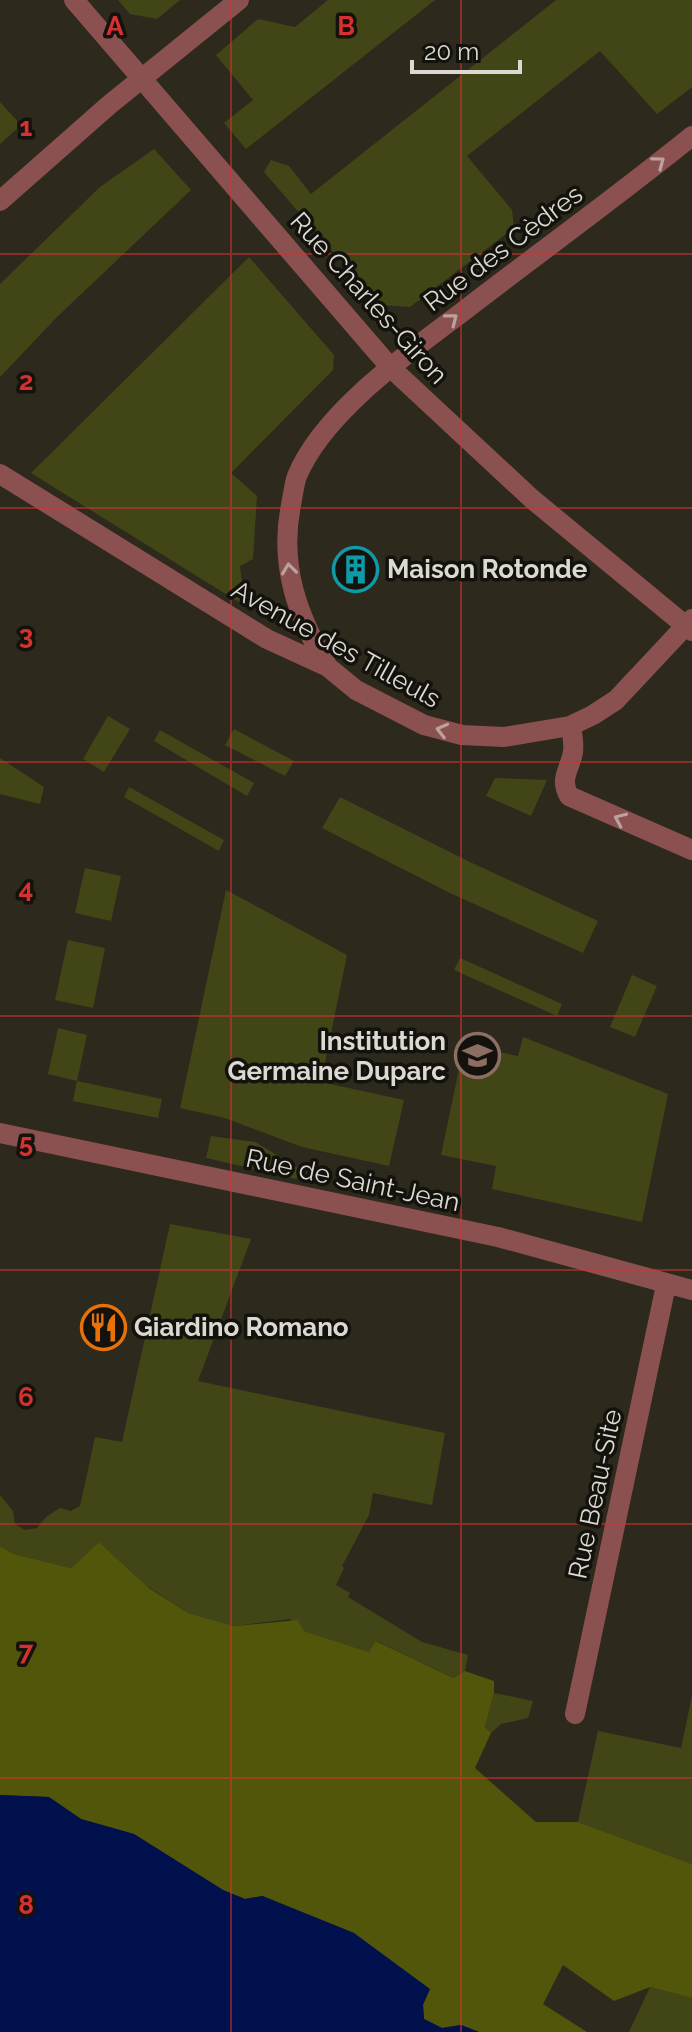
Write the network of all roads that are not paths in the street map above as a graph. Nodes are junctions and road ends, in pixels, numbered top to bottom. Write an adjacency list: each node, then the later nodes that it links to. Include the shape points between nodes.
1 (74, 0): 3 (street, Rue Charles-Giron)
2 (239, 0): 3 (street)
3 (141, 79): 5 (street); 6 (street, Rue Charles-Giron)
4 (692, 136): 6 (street, Rue des Cèdres, one-way to 4)
5 (0, 201)
6 (390, 367): 8 (street, Rue Charles-Giron, via 532,499); 9 (street, Rue des Cèdres, one-way to 6, via 311,639 290,581 286,544 294,489 315,445)
7 (0, 474): 9 (street, Avenue des Tilleuls, via 267,639)
8 (690, 625): 10 (street, Avenue des Tilleuls, via 616,700)
9 (328, 667): 10 (street, Avenue des Tilleuls, one-way to 9, via 504,737 462,735 424,725 356,690)
10 (570, 726): 11 (street, one-way to 10, via 569,796 563,777 572,756)
11 (692, 850)
12 (0, 1133): 13 (street, Rue de Saint-Jean, via 498,1237)
13 (666, 1285): 14 (street, Rue de Saint-Jean); 15 (street, Rue Beau-Site)
14 (692, 1290)
15 (575, 1714)

